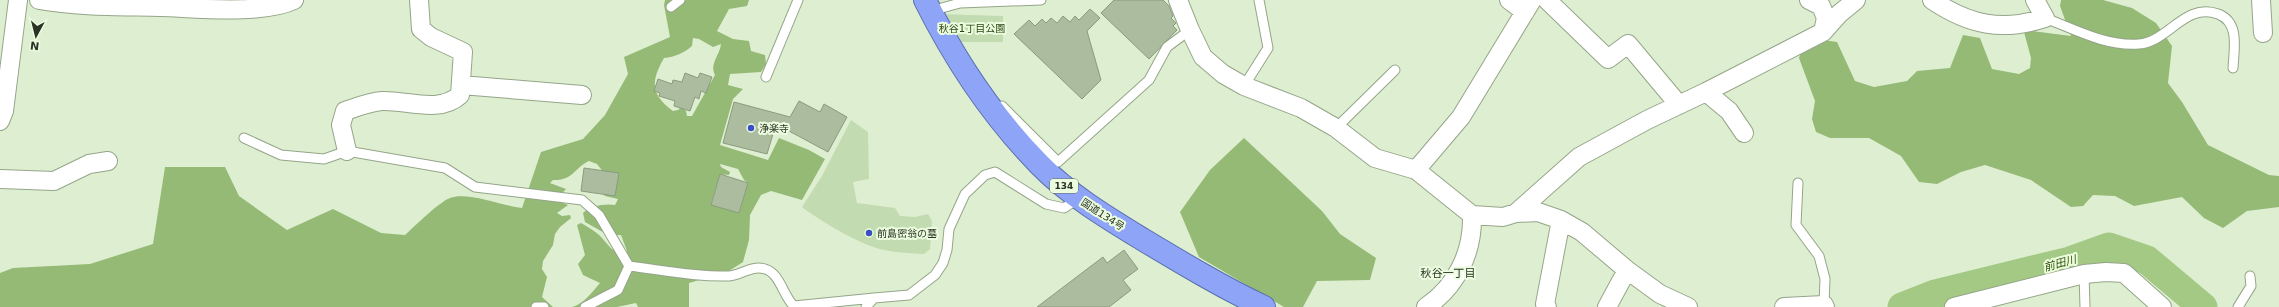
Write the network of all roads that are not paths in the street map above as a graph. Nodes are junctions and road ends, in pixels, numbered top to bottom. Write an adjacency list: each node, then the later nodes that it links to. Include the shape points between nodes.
1 (18, 0): 27 (street)
2 (39, 0): 17 (street)
3 (294, 0): 18 (street, via 264,8)
4 (419, 0): 30 (street, via 421,28 431,37 463,52)
5 (680, 0): 21 (lane)
6 (798, 0): 29 (lane)
7 (1041, 0): 19 (lane)
8 (1178, 0): 23 (street)
9 (1259, 0): 31 (lane, via 1268,48)
10 (1509, 0): 20 (street)
11 (1547, 0): 35 (street, via 1608,59 1628,44)
12 (1809, 0): 24 (street, via 1821,6 1826,18)
13 (1856, 0): 24 (street)
14 (1932, 0): 22 (street, via 1953,13 1988,24 2009,26)
15 (2035, 0): 22 (street)
16 (2261, 0): 25 (street)
17 (73, 3): 18 (street)
18 (197, 4)
19 (928, 6): 34 (highway, 国道134号 / 134, via 970,80)
20 (1528, 6): 42 (street, via 1461,117)
21 (671, 7)
22 (2045, 18): 26 (lane, via 2099,38 2124,44 2140,44 2156,38 2182,19 2206,11 2220,14 2230,22 2235,36)
23 (1190, 30): 31 (street, via 1203,58); 34 (lane, via 1167,47 1149,80 1058,162 1001,105)
24 (1823, 32): 32 (street)
25 (2263, 33)
26 (2233, 68)
27 (4, 70): 36 (street, via 4,111)
28 (1395, 70): 37 (lane)
29 (766, 77)
30 (461, 86): 33 (street); 40 (street, via 460,95 454,100 434,105 382,101 345,111 341,125)
31 (1244, 86): 37 (street, via 1301,108)
32 (1706, 92): 35 (street); 38 (street, via 1729,111)
33 (582, 95)
34 (986, 101): 45 (highway, 国道134号 / 134, via 1000,121 1040,165)
35 (1679, 105): 46 (street, via 1579,157)
36 (0, 121)
37 (1336, 128): 42 (street, via 1375,158)
38 (1744, 133)
39 (244, 138): 40 (lane, via 281,155 324,159)
40 (347, 151): 49 (lane, via 445,168 475,187 582,200 599,215)
41 (108, 161): 43 (street, via 89,164 54,181)
42 (1416, 170): 47 (street)
43 (0, 180)
44 (1798, 183): 54 (lane, via 1796,225 1819,256 1824,279)
45 (1079, 198): 53 (lane, via 1064,208 1046,204 1005,176 995,172 984,175 966,194 949,229 947,250 935,275 909,295); 59 (highway, 国道134号 / 134, via 1188,267)
46 (1516, 213): 47 (street, via 1503,217); 48 (street, via 1538,212)
47 (1472, 215): 60 (street, via 1472,234 1465,260 1450,284)
48 (1561, 220): 50 (street, via 1582,232); 61 (street, via 1545,304)
49 (628, 266): 53 (lane, via 708,276 732,276 752,268 765,268 775,275 794,306); 57 (lane, via 618,290)
50 (1627, 270): 62 (street); 63 (street, via 1660,294)
51 (2084, 274): 65 (street); 66 (lane); 67 (street, via 2124,273)
52 (2250, 276): 68 (lane, via 2250,286)
53 (874, 298): 58 (lane)
54 (1825, 306): 64 (street)
55 (536, 307): 56 (lane)
56 (544, 307)
57 (585, 307)
58 (866, 307)
59 (1264, 307)
60 (1426, 307)
61 (1547, 307)
62 (1607, 307)
63 (1688, 307)
64 (1784, 307)
65 (1954, 307)
66 (2085, 307)
67 (2162, 307)
68 (2238, 307)

